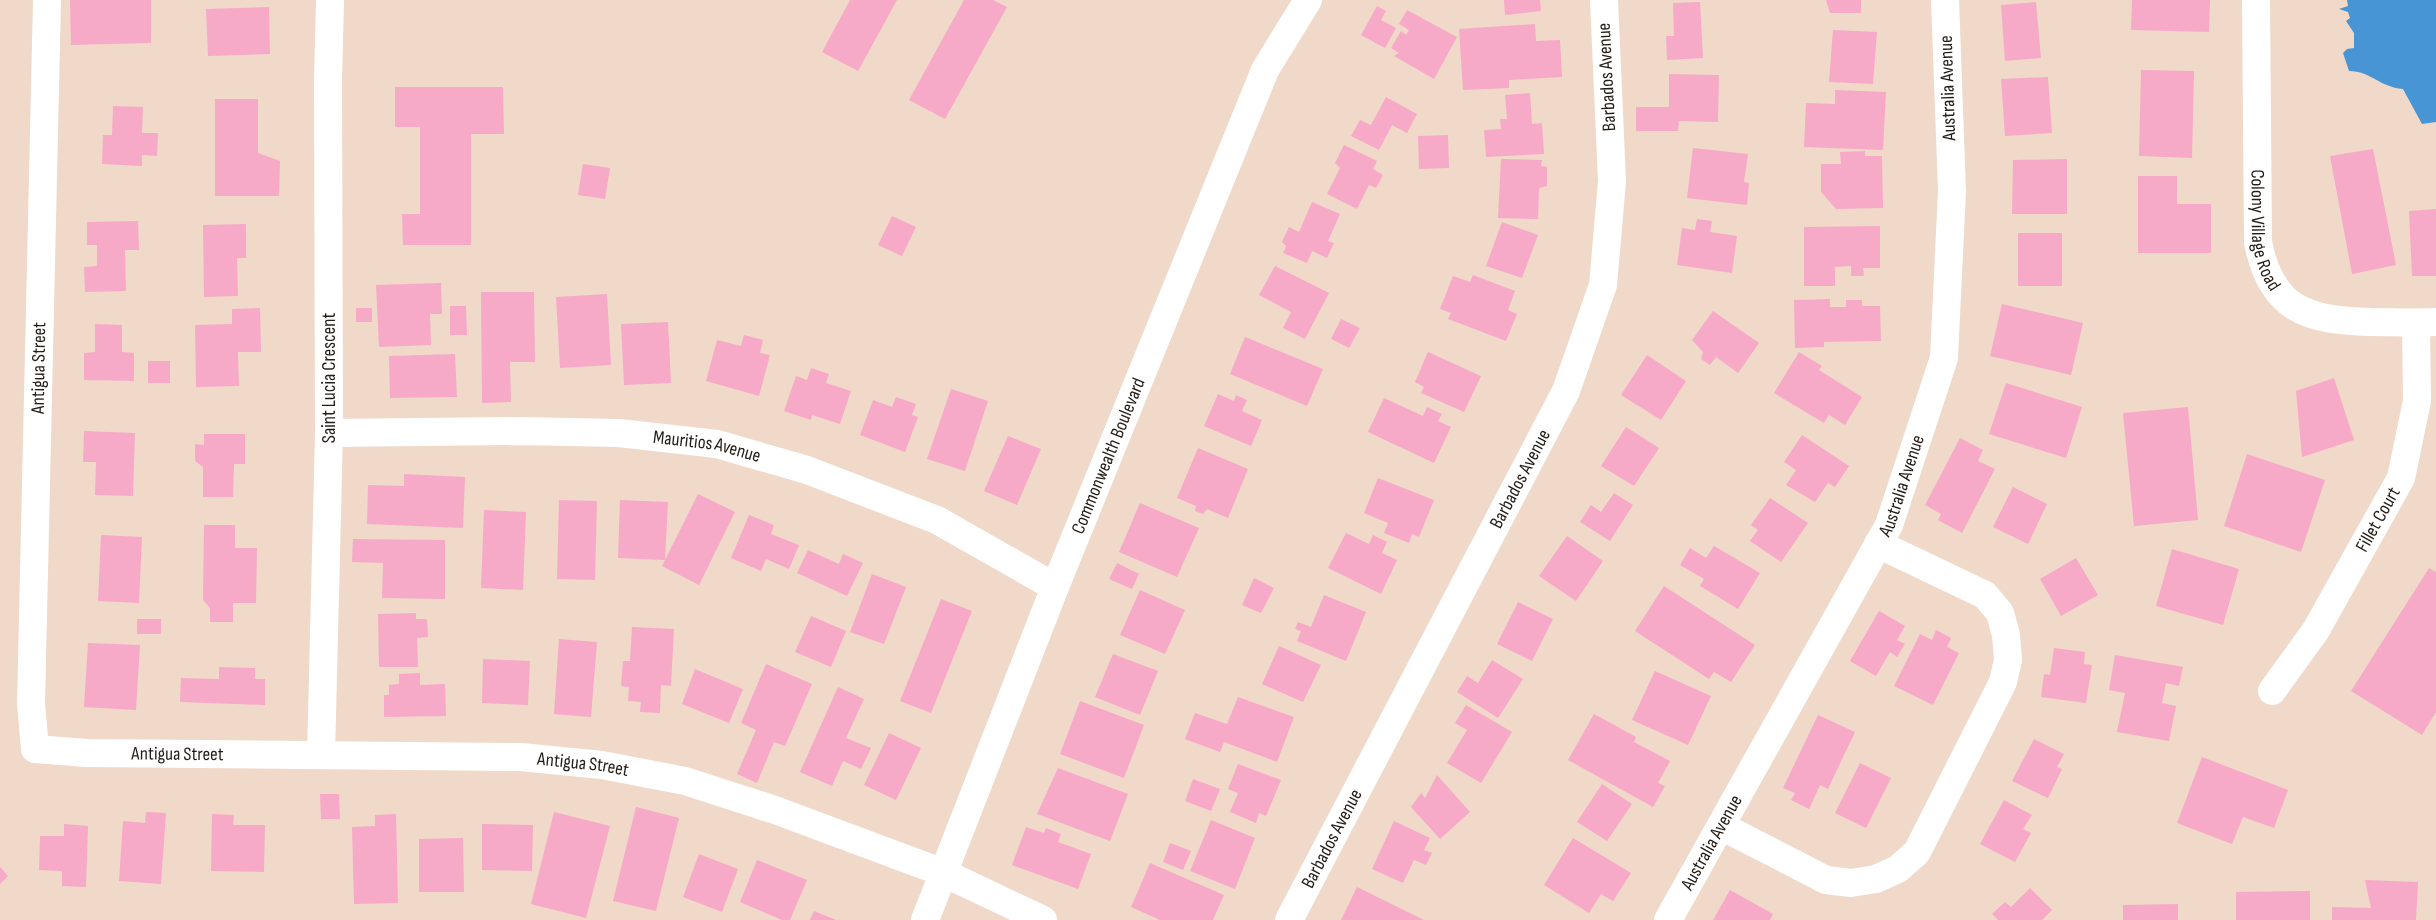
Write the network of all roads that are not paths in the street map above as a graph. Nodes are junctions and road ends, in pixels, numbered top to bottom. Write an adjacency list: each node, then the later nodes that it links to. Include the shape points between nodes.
1 (47, 0): 12 (street, Antigua Street, via 32,694 35,749 87,753)
2 (330, 0): 8 (street, Saint Lucia Crescent)
3 (1308, 0): 10 (street, Commonwealth Boulevard, via 1265,70)
4 (1604, 0): 17 (street, Barbados Avenue, via 1612,180 1600,294 1566,391)
5 (1945, 0): 9 (street, Australia Avenue, via 1952,191 1944,358 1889,525)
6 (2256, 0): 7 (street, Colony Village Road, via 2258,242 2262,265 2273,286 2289,303 2310,315 2333,321)
7 (2426, 323): 11 (street, Fillet Court, via 2417,401 2401,478 2316,630)
8 (329, 433): 10 (street, Mauritios Avenue, via 520,431 619,434 717,444 807,470 937,520); 12 (street, Saint Lucia Crescent)
9 (1878, 544): 13 (street, Australia Avenue); 13 (street, via 1985,596 2000,614 2006,635 2008,660 2002,682 1917,852 1898,869 1876,879 1851,883 1826,880)
10 (1055, 586): 14 (street, Commonwealth Boulevard)
11 (2272, 691)
12 (321, 755): 14 (street, Antigua Street, via 520,757 602,764 685,781 775,810)
13 (1721, 826): 18 (street, Australia Avenue)
14 (944, 873): 15 (street, Commonwealth Boulevard); 16 (street, Antigua Street)
15 (925, 920)
16 (1043, 920)
17 (1289, 920)
18 (1668, 920)

